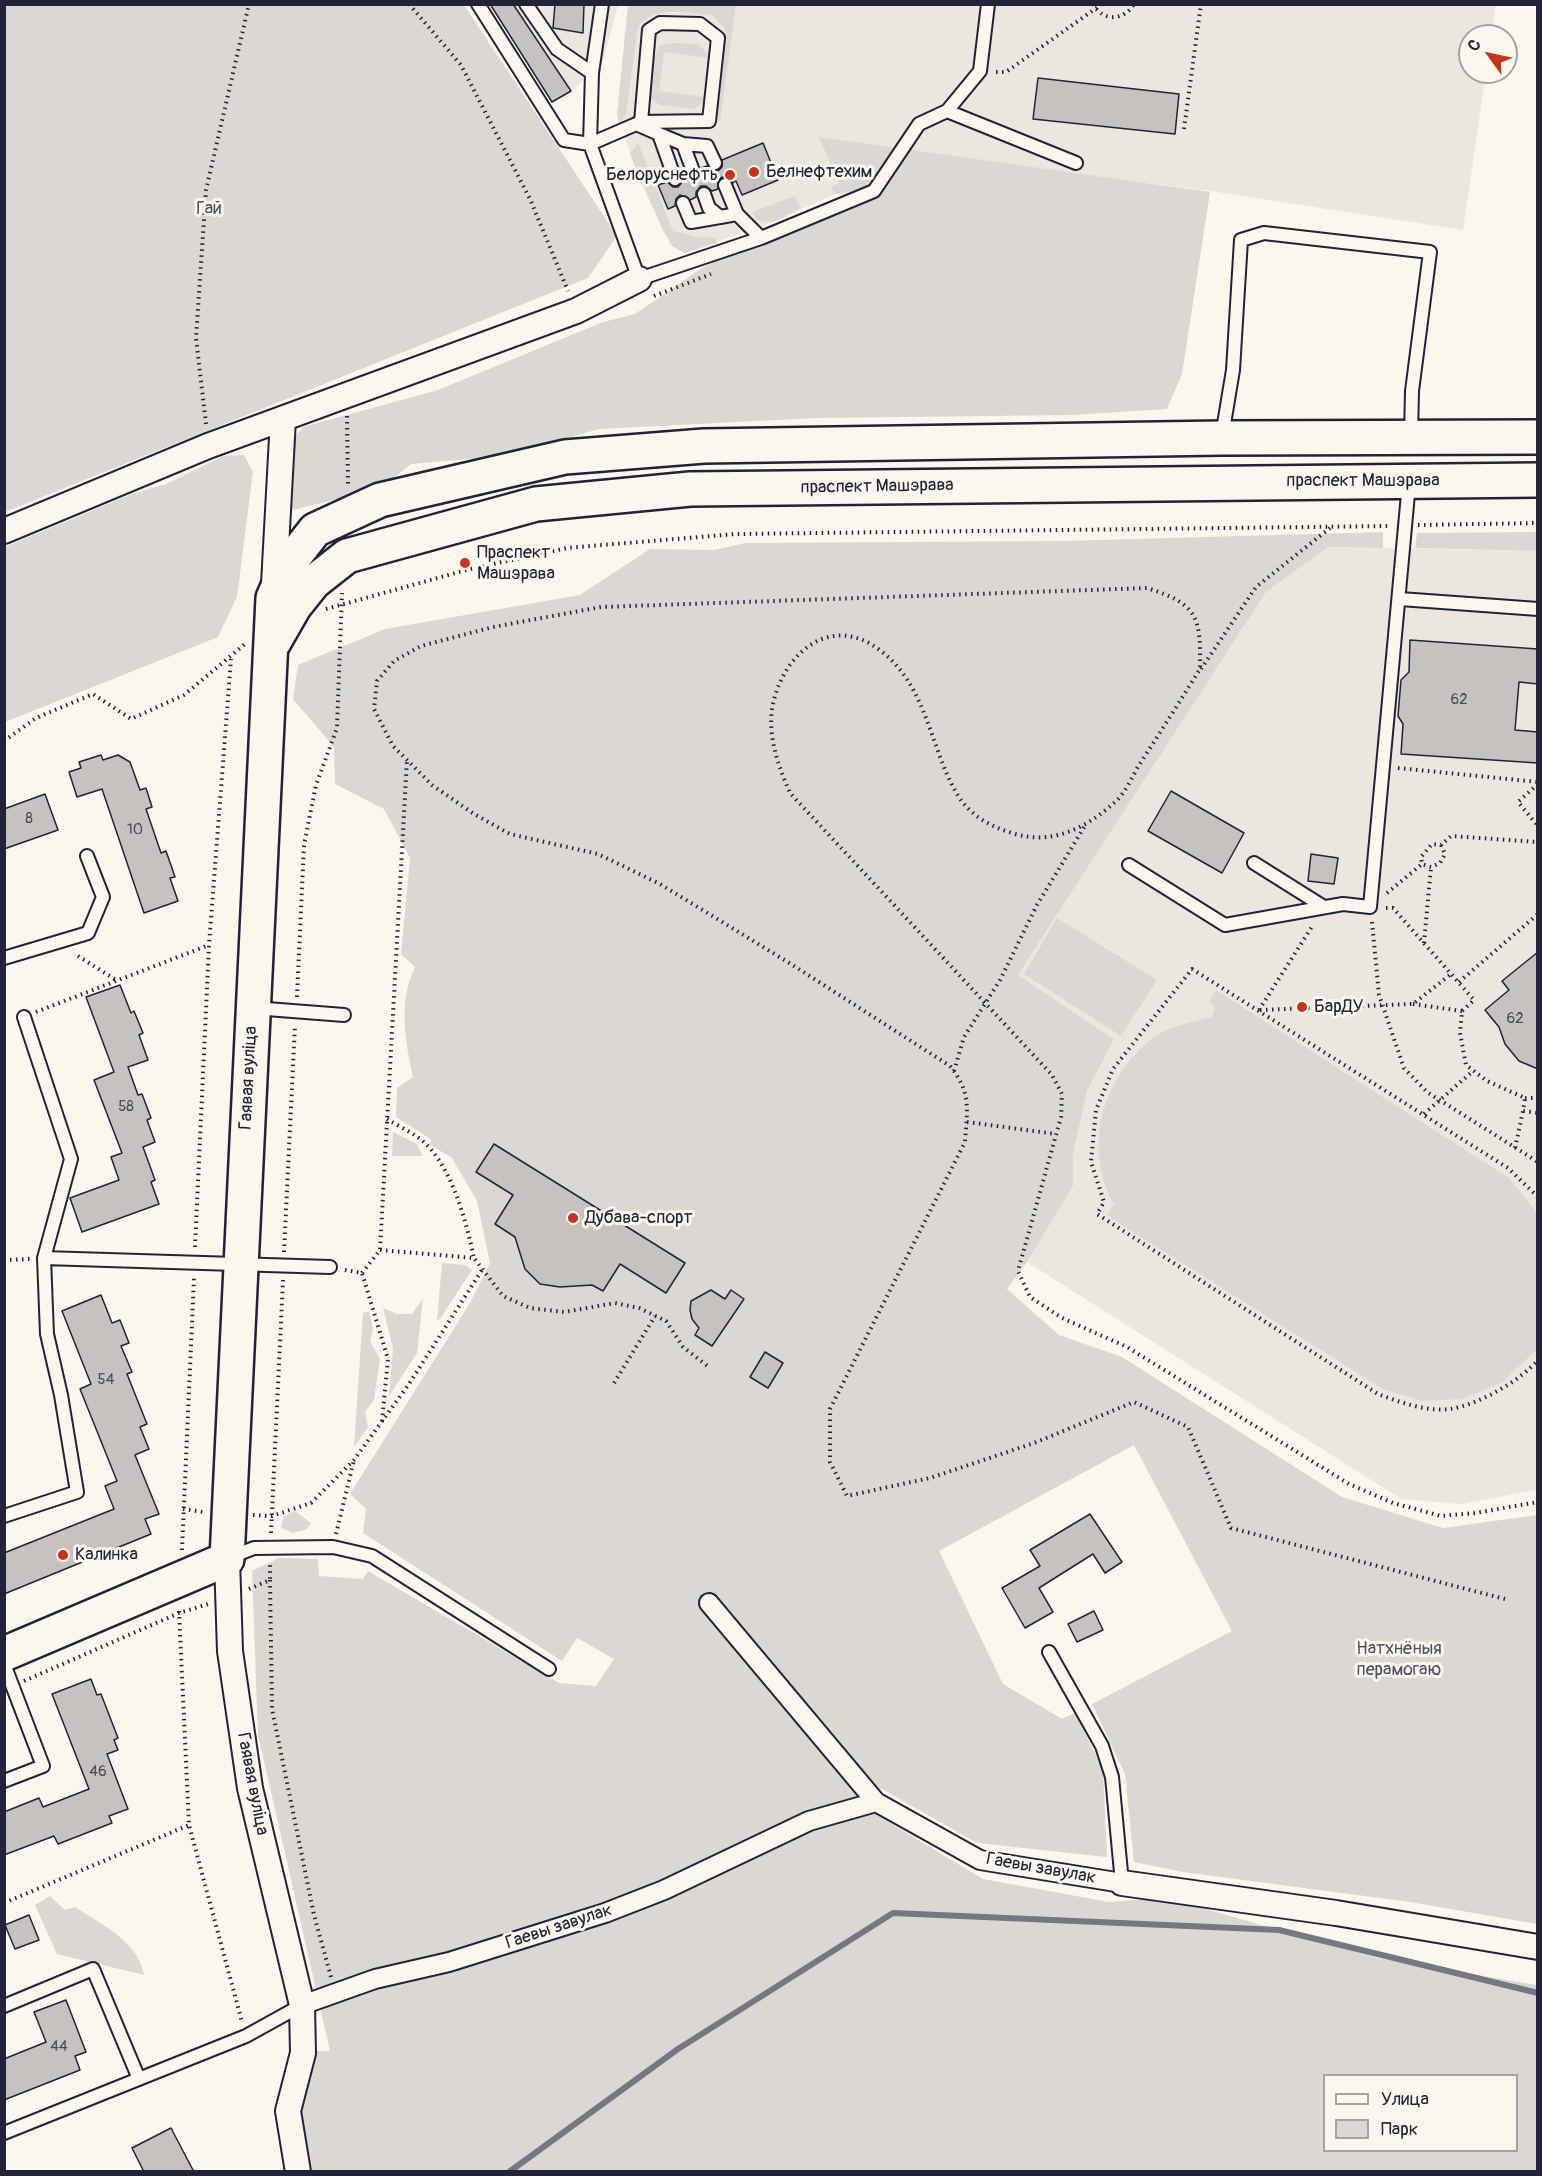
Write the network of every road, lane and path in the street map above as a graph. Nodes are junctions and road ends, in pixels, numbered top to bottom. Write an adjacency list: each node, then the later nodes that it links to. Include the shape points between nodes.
1 (249, 4): 37 (path, via 206,190 196,338)
2 (409, 4): 31 (path, via 461,64 530,199)
3 (478, 4): 17 (lane, via 564,140)
4 (526, 4): 12 (lane, via 557,49)
5 (602, 4): 12 (lane)
6 (988, 4): 11 (lane)
7 (1102, 4): 10 (path)
8 (1134, 4): 10 (path, via 1116,18 1101,14)
9 (1201, 4): 15 (path)
10 (1094, 7): 11 (path, via 1006,72)
11 (980, 71): 13 (lane)
12 (592, 73): 17 (lane)
13 (947, 111): 20 (lane); 28 (lane, via 919,124 874,191)
14 (638, 123): 14 (lane, via 649,30 660,23 700,24 718,38 709,121); 16 (lane); 17 (lane)
15 (1184, 129)
16 (659, 135): 18 (lane); 22 (lane)
17 (590, 144): 30 (lane)
18 (683, 144): 19 (lane, via 707,146); 21 (lane)
19 (715, 163)
20 (1076, 163)
21 (693, 171)
22 (675, 179)
23 (726, 185): 26 (lane)
24 (704, 194): 27 (lane, via 709,208)
25 (683, 202): 27 (lane, via 691,222)
26 (737, 214): 27 (lane); 28 (lane)
27 (720, 217)
28 (762, 238): 30 (lane)
29 (711, 274): 30 (path)
30 (642, 289): 31 (street)
31 (576, 311): 33 (street)
32 (346, 414): 40 (path)
33 (283, 419): 37 (street); 49 (street)
34 (1411, 437): 35 (main road); 36 (main road); 36 (lane, via 1412,391 1430,252 1264,233 1241,240 1233,370)
35 (1538, 437)
36 (1222, 438): 40 (main road, via 635,450 564,457 380,500)
37 (208, 446): 44 (street)
38 (1409, 480): 39 (main road, праспект Машэрава); 43 (lane); 45 (main road, праспект Машэрава, via 690,489 536,504)
39 (1538, 480)
40 (348, 514): 49 (main road, via 315,530 287,566)
41 (1538, 523): 43 (path)
42 (1331, 526): 43 (path); 47 (path, via 735,534 567,548 470,569); 51 (path, via 1256,587)
43 (1404, 526): 46 (lane)
44 (4, 531)
45 (347, 556): 47 (path); 49 (main road, праспект Машэрава, via 314,582)
46 (1400, 599): 48 (lane); 54 (lane)
47 (340, 606): 49 (path); 81 (path, via 337,728 316,785 304,845)
48 (1538, 609)
49 (276, 621): 50 (path); 78 (main road, Гаявая вуліца)
50 (231, 658): 52 (path, via 184,695 131,719 93,694 36,718); 69 (path)
51 (1200, 669): 53 (path, via 1201,645 1193,612 1175,597 1147,588 601,607 493,627 421,646 394,661 377,681 374,709 393,746); 56 (path, via 1116,802)
52 (4, 741)
53 (407, 759): 84 (path, via 441,791 510,834 597,854 660,884); 92 (path)
54 (1384, 766): 55 (path); 66 (lane)
55 (1538, 783): 57 (path, via 1518,802)
56 (1088, 821): 75 (path); 75 (path, via 1071,833 1032,839 974,816 957,794 912,685 882,651 855,636 835,634 812,641 786,671 772,710 776,759 790,793)
57 (1538, 826)
58 (1538, 842): 59 (path, via 1451,836)
59 (1441, 845): 62 (path, via 1432,844 1425,850 1420,857); 64 (path, via 1445,854 1440,863)
60 (87, 856): 71 (lane, via 102,897 88,933)
61 (1254, 863): 65 (lane)
62 (1422, 864): 64 (path); 66 (path)
63 (1129, 865): 65 (lane, via 1225,925)
64 (1431, 867): 68 (path)
65 (1324, 907): 66 (lane); 79 (path)
66 (1370, 907): 68 (path, via 1394,908); 76 (path)
67 (1538, 914): 74 (path)
68 (1424, 943): 72 (path)
69 (209, 945): 73 (path); 102 (path)
70 (78, 956): 73 (path)
71 (4, 958)
72 (1451, 974): 74 (path); 77 (path)
73 (117, 981): 83 (path)
74 (1459, 982): 80 (path, via 1474,1000)
75 (985, 1002): 84 (path, via 964,1037); 94 (path, via 1057,1084 1062,1094)
76 (1382, 1004): 77 (path); 79 (path); 88 (path, via 1404,1068)
77 (1413, 1004): 80 (path)
78 (252, 1008): 81 (lane); 103 (main road, Гаявая вуліца)
79 (1259, 1010): 91 (path); 109 (path, via 1192,969 1113,1069 1096,1110 1091,1162 1104,1202 1097,1215 1378,1394 1409,1406 1450,1409 1495,1393)
80 (1462, 1011): 85 (path, via 1460,1033 1466,1065)
81 (296, 1012): 82 (lane); 104 (path)
82 (344, 1015)
83 (24, 1017): 99 (lane, via 71,1159)
84 (954, 1071): 93 (path, via 963,1083 968,1101)
85 (1473, 1071): 86 (path, via 1487,1082); 88 (path)
86 (1525, 1098): 87 (path); 89 (path)
87 (1538, 1098)
88 (1440, 1101): 91 (path); 95 (path)
89 (1523, 1112): 90 (path); 95 (path)
90 (1538, 1113)
91 (1424, 1114): 97 (path, via 1508,1168)
92 (387, 1119): 98 (path); 100 (path, via 420,1139 436,1156 464,1212)
93 (967, 1122): 94 (path); 125 (path, via 961,1152 830,1409 830,1462 847,1496 930,1478 1034,1443 1134,1402 1188,1427 1231,1528)
94 (1056, 1134): 114 (path, via 1018,1271 1030,1297 1062,1318 1127,1347 1349,1484 1392,1503 1441,1516)
95 (1515, 1148): 96 (path)
96 (1538, 1162)
97 (1538, 1197)
98 (380, 1250): 100 (path); 107 (path)
99 (44, 1258): 101 (path); 102 (lane); 117 (lane, via 47,1334 77,1492)
100 (474, 1258): 106 (path)
101 (4, 1260)
102 (195, 1262): 103 (lane); 115 (path)
103 (240, 1263): 104 (lane); 116 (main road, Гаявая вуліца)
104 (284, 1265): 105 (lane); 118 (path)
105 (330, 1267): 107 (path)
106 (482, 1270): 108 (path, via 502,1296 530,1308 564,1312 615,1303); 112 (path)
107 (362, 1273): 112 (path, via 388,1359)
108 (655, 1316): 110 (path, via 666,1321 683,1347); 111 (path)
109 (1538, 1360)
110 (710, 1368)
111 (614, 1383)
112 (381, 1422): 113 (path)
113 (354, 1460): 118 (path, via 311,1503); 119 (path)
114 (1538, 1502)
115 (183, 1509): 116 (path); 122 (path)
116 (230, 1515): 118 (path); 121 (main road, Гаявая вуліца)
117 (4, 1516)
118 (272, 1516): 120 (path)
119 (333, 1547): 120 (lane); 131 (lane, via 372,1556)
120 (271, 1548): 121 (lane, via 254,1548); 123 (path)
121 (227, 1559): 122 (main road); 124 (street, Гаявая вуліца)
122 (181, 1579): 127 (path); 129 (main road)
123 (270, 1580): 124 (path); 139 (path, via 272,1709 315,1915)
124 (228, 1599): 127 (path); 140 (street, Гаявая вуліца, via 230,1651 250,1788)
125 (1505, 1599)
126 (709, 1603): 134 (street)
127 (179, 1613): 132 (path); 135 (path)
128 (1049, 1652): 136 (lane, via 1106,1756 1112,1777)
129 (4, 1654)
130 (4, 1664): 132 (lane)
131 (549, 1669)
132 (13, 1686): 133 (lane, via 42,1766)
133 (4, 1781)
134 (876, 1802): 136 (street, Гаевы завулак, via 980,1860); 139 (street, Гаевы завулак, via 809,1821 664,1890 605,1913 449,1962 375,1979)
135 (189, 1825): 137 (path); 142 (path)
136 (1122, 1883): 138 (street, Гаевы завулак, via 1336,1912)
137 (4, 1903)
138 (1538, 1947)
139 (336, 1994): 140 (street, Гаевы завулак)
140 (302, 2005): 142 (lane); 145 (street, Гаявая вуліца, via 303,2053 288,2111)
141 (4, 2006): 143 (lane, via 93,1969)
142 (246, 2036): 143 (lane)
143 (139, 2079): 144 (lane)
144 (4, 2133)
145 (298, 2172)

